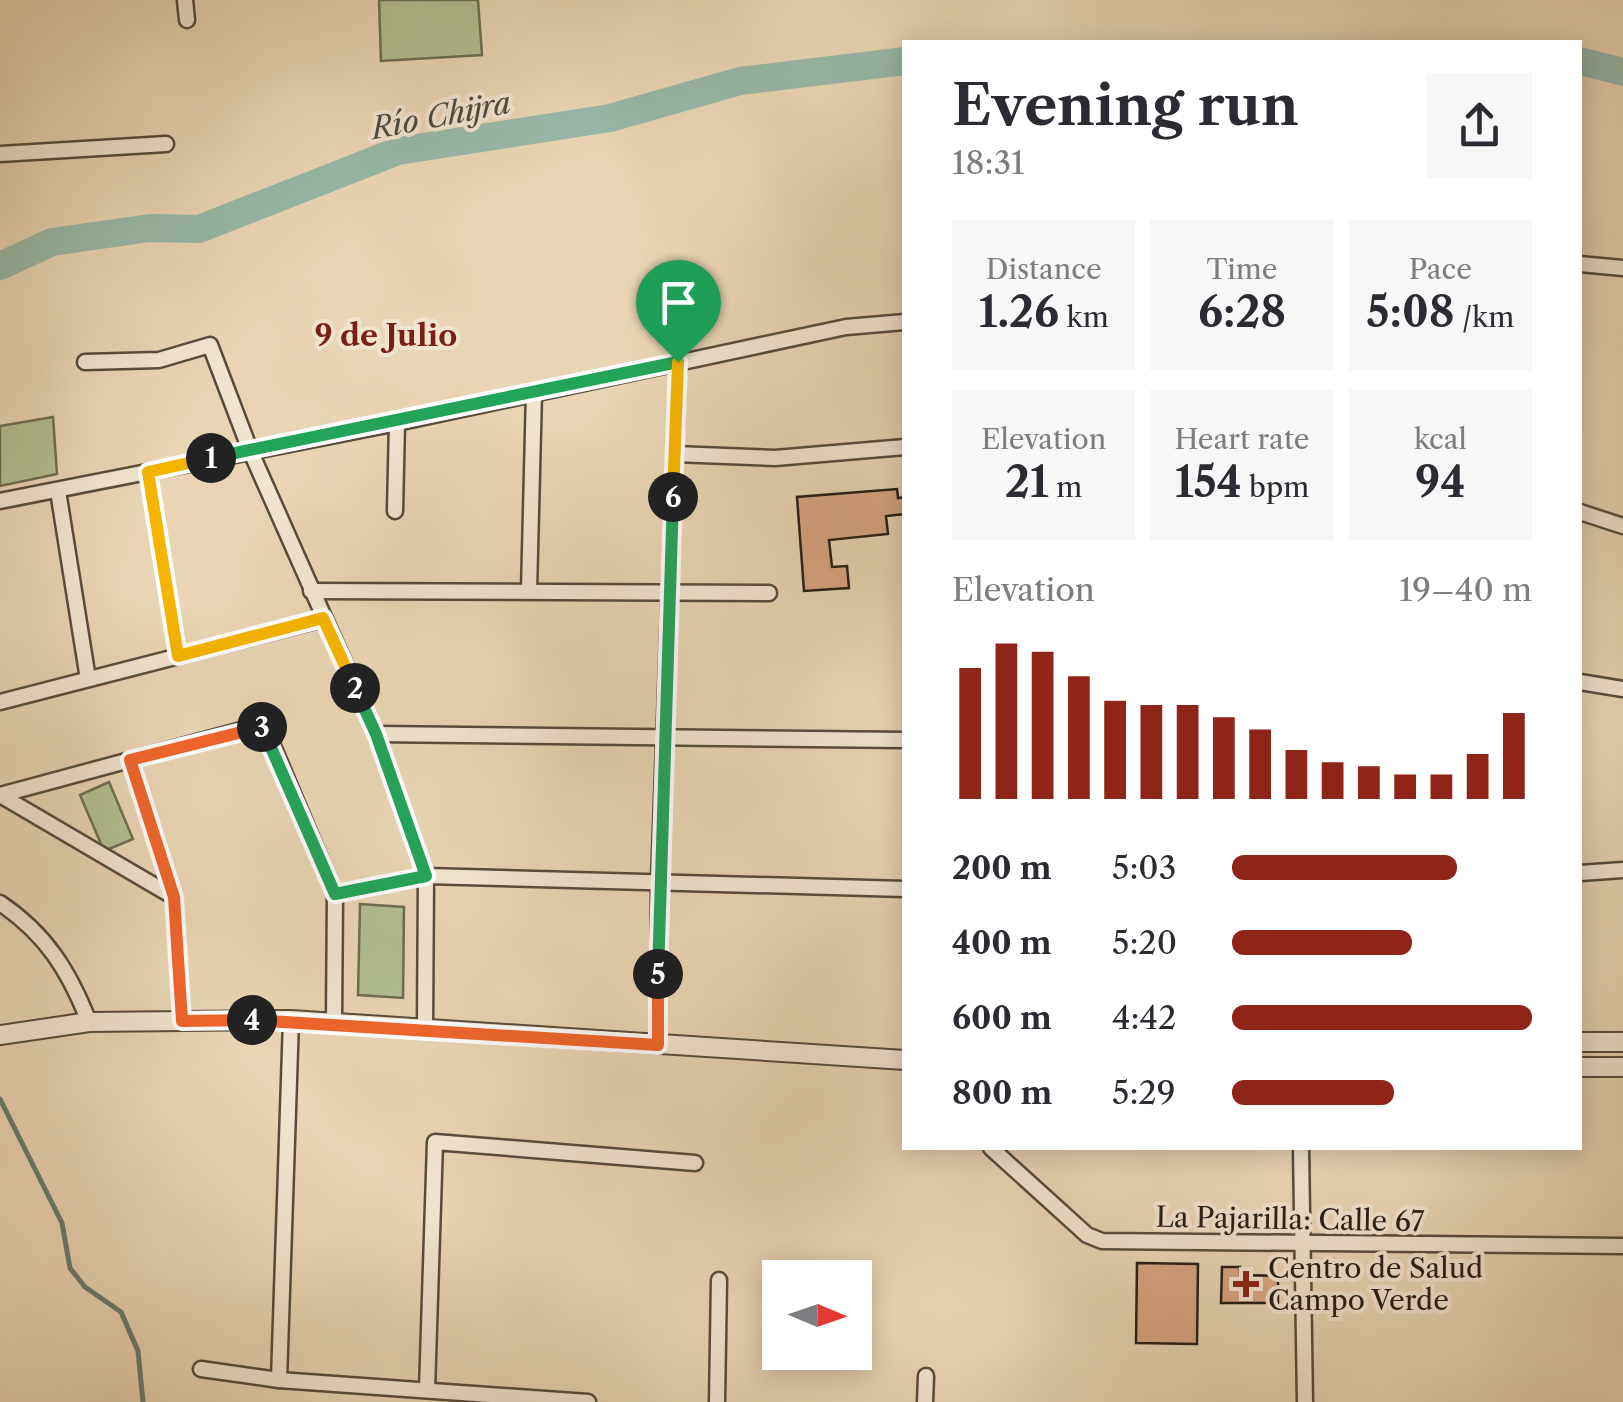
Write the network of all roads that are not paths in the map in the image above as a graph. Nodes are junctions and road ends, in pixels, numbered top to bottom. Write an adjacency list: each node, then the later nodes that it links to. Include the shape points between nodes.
1 (186, 0): 2 (street)
2 (187, 20)
3 (166, 144): 4 (street)
4 (0, 154)
5 (1582, 264): 6 (street)
6 (1623, 268)
7 (902, 322): 9 (street, via 846,327)
8 (86, 362): 13 (street, via 159,360 210,345)
9 (678, 362): 10 (street); 14 (street)
10 (534, 392): 11 (street); 23 (street)
11 (397, 423): 13 (street); 18 (street)
12 (902, 447): 14 (street, via 774,458)
13 (250, 450): 15 (street); 22 (street)
14 (675, 454): 21 (street)
15 (148, 472): 16 (street); 26 (street)
16 (58, 491): 17 (street); 27 (street)
17 (0, 501)
18 (395, 510)
19 (1582, 513): 20 (street)
20 (1623, 526)
21 (668, 590): 23 (street); 24 (street); 32 (street)
22 (311, 591): 23 (street); 25 (street)
23 (528, 591)
24 (769, 593)
25 (323, 618): 26 (street); 31 (street)
26 (178, 656): 27 (street)
27 (88, 679): 30 (street)
28 (1582, 682): 29 (street)
29 (1623, 690)
30 (0, 702)
31 (376, 734): 32 (street); 38 (street)
32 (664, 738): 33 (street); 39 (street)
33 (902, 740)
34 (130, 760): 35 (street); 41 (street, via 260,725); 42 (street)
35 (0, 795): 42 (street)
36 (1623, 870): 37 (street)
37 (1582, 873)
38 (426, 876): 39 (street); 41 (street); 48 (street)
39 (659, 881): 40 (street); 52 (street)
40 (902, 889)
41 (335, 894): 47 (street)
42 (174, 897): 45 (street)
43 (0, 903): 46 (street, via 32,925 59,958)
44 (291, 1020): 45 (street); 47 (street); 64 (street)
45 (182, 1021): 46 (street)
46 (89, 1022): 49 (street)
47 (334, 1022): 48 (street)
48 (424, 1029): 52 (street)
49 (0, 1036)
50 (1582, 1042): 51 (street)
51 (1623, 1042)
52 (658, 1045): 53 (street)
53 (902, 1060)
54 (1623, 1067): 55 (street)
55 (1582, 1068)
56 (993, 1150): 59 (street, La Pajarilla: Calle 67, via 1086,1235 1102,1241)
57 (1301, 1150): 59 (street)
58 (695, 1162): 65 (street, via 436,1142)
59 (1300, 1246): 60 (street, La Pajarilla: Calle 67); 70 (street)
60 (1623, 1246)
61 (719, 1280): 68 (street)
62 (201, 1368): 64 (street)
63 (926, 1376): 69 (street)
64 (280, 1380): 66 (street)
65 (427, 1390): 66 (street); 67 (street)
66 (381, 1395)
67 (588, 1402)
68 (717, 1402)
69 (926, 1402)
70 (1305, 1402)

